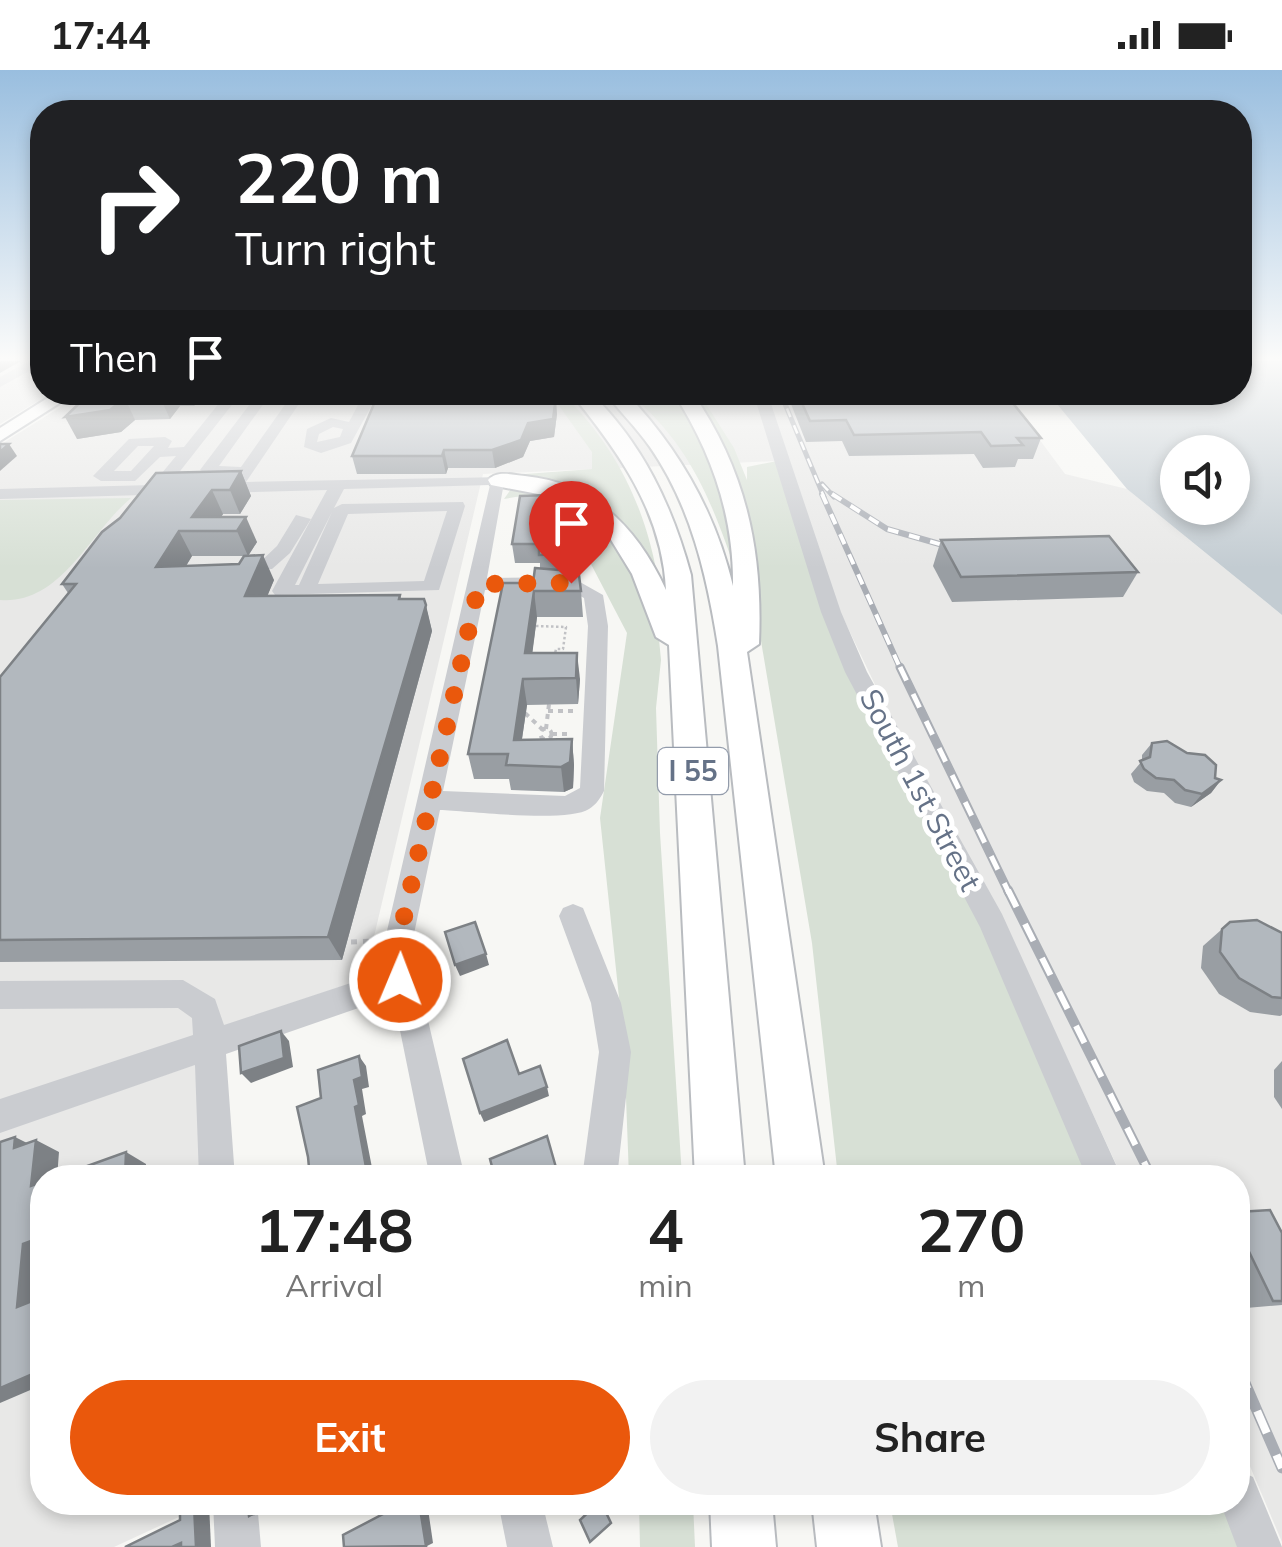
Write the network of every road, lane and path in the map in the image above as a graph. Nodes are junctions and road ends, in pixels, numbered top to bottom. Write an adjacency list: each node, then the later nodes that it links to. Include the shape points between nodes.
1 (206, 430): 10 (street)
2 (238, 430): 12 (street, via 208,470)
3 (275, 430): 12 (street)
4 (315, 430): 5 (street, via 310,444 321,448 340,444)
5 (349, 430)
6 (613, 430): 32 (highway, I 55, via 657,502 678,575)
7 (647, 430): 34 (highway, I 55, via 670,457 703,521 725,600)
8 (704, 430): 34 (highway, via 725,467 748,558)
9 (772, 430): 56 (street, South 1st Street, via 856,672 992,923)
10 (190, 451): 11 (street); 16 (street)
11 (156, 453)
12 (246, 472): 15 (street)
13 (499, 480): 14 (street); 22 (street); 32 (highway, via 560,488 628,540 650,578)
14 (330, 485): 15 (street); 19 (street); 21 (street)
15 (236, 487): 16 (street)
16 (160, 489): 17 (street); 18 (street)
17 (0, 494)
18 (139, 511)
19 (266, 564)
20 (317, 565): 21 (street); 23 (street); 23 (street, via 342,509 456,506 432,586)
21 (295, 566): 23 (street, via 282,591)
22 (479, 584): 37 (street, via 571,583 588,591 598,626); 43 (street)
23 (306, 590)
24 (558, 617): 27 (path)
25 (574, 625): 28 (path)
26 (536, 626): 27 (path)
27 (556, 627): 28 (path)
28 (566, 627): 30 (path, via 563,649)
29 (544, 655): 30 (path)
30 (555, 655): 31 (path)
31 (554, 668)
32 (688, 691): 54 (highway, I 55)
33 (549, 704): 35 (path)
34 (739, 705): 55 (highway, I 55)
35 (548, 711): 37 (path); 38 (path)
36 (526, 712): 38 (path)
37 (592, 722): 39 (path); 43 (street, via 592,790 580,803)
38 (545, 730): 39 (path); 40 (path)
39 (552, 734): 40 (path)
40 (544, 738): 41 (path); 42 (path)
41 (536, 746)
42 (544, 749)
43 (430, 800): 47 (street, via 397,948)
44 (573, 916): 53 (street, via 606,1003 614,1052)
45 (376, 941): 46 (path)
46 (351, 942)
47 (400, 980): 49 (street); 52 (street)
48 (0, 995): 49 (street, via 183,994 204,1008)
49 (210, 1044): 50 (street); 51 (street)
50 (0, 1116)
51 (216, 1165)
52 (445, 1165)
53 (601, 1165)
54 (719, 1165)
55 (799, 1165)
56 (1099, 1165)
57 (236, 1515): 62 (street)
58 (523, 1515): 63 (street)
59 (742, 1515): 64 (highway)
60 (845, 1515): 65 (highway)
61 (1247, 1515): 66 (street)
62 (238, 1547)
63 (530, 1547)
64 (744, 1547)
65 (849, 1547)
66 (1260, 1547)

